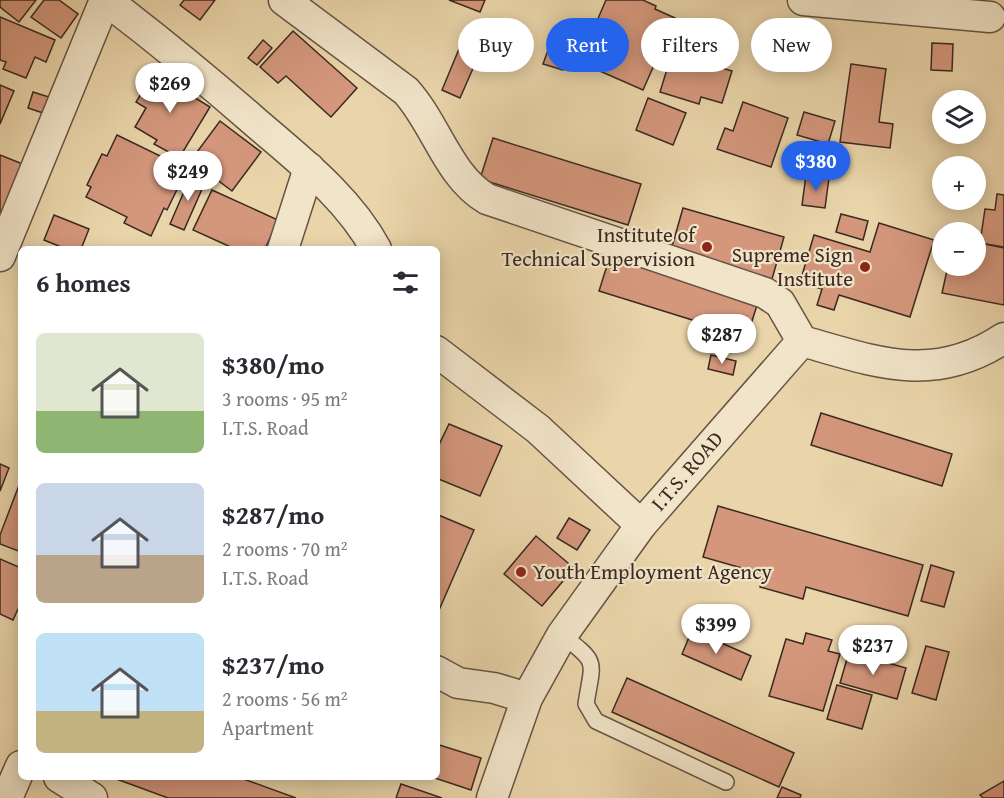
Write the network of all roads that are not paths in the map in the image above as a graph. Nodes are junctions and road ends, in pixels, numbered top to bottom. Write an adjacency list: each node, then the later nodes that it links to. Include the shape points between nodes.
1 (106, 0): 5 (street); 8 (street)
2 (284, 0): 9 (street, via 406,92 421,108 464,181 475,192 765,293 780,303)
3 (803, 0): 4 (street)
4 (990, 17)
5 (309, 168): 6 (street); 7 (street, via 364,226)
6 (284, 246)
7 (374, 246)
8 (0, 256)
9 (802, 341): 10 (street, via 903,367 930,367); 12 (street, I.T.S. ROAD)
10 (998, 348)
11 (440, 354): 12 (street, via 538,429)
12 (641, 525): 13 (street, I.T.S. ROAD)
13 (562, 635): 15 (street, I.T.S. ROAD); 18 (lane, via 590,657 586,704 596,721)
14 (440, 673): 15 (street, via 458,683)
15 (527, 698): 21 (street, I.T.S. ROAD)
16 (18, 773): 19 (street)
17 (64, 780): 20 (street)
18 (726, 782)
19 (7, 798)
20 (92, 798)
21 (492, 798)

